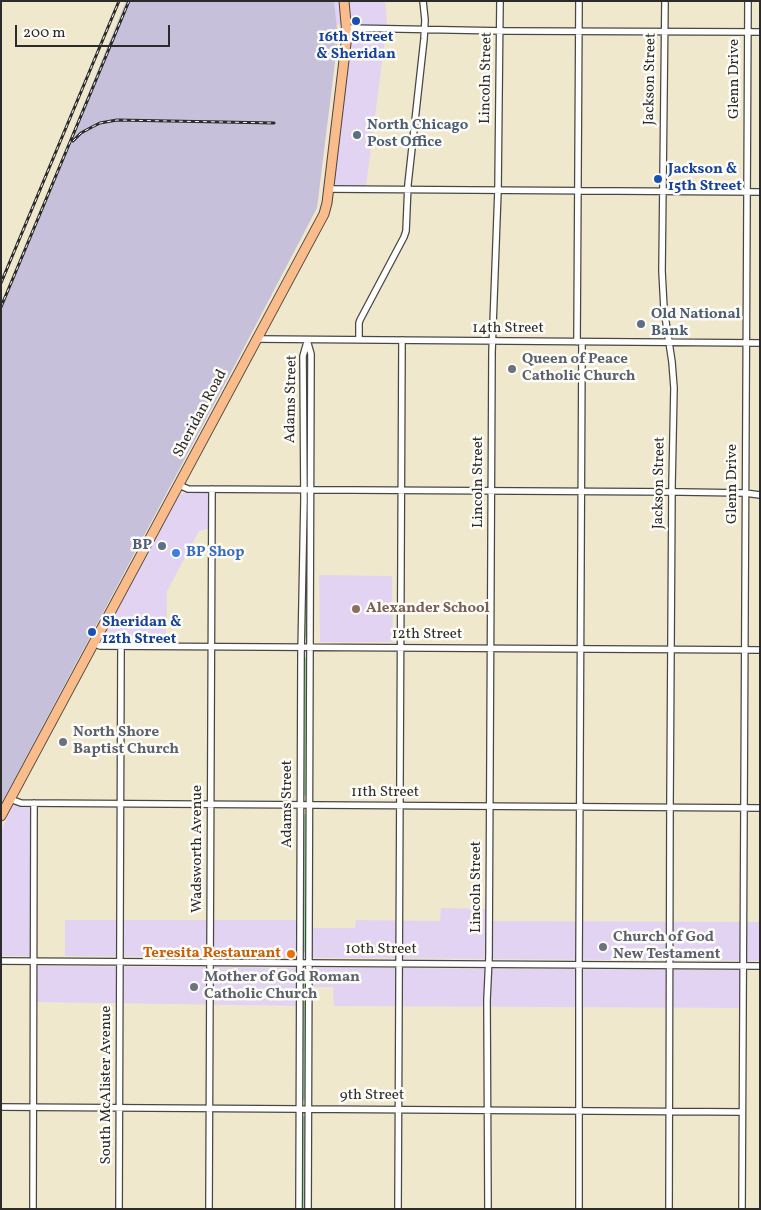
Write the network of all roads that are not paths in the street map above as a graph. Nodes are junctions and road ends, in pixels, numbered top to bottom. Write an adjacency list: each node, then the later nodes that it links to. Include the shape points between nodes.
1 (344, 1): 7 (highway, Sheridan Road)
2 (423, 1): 8 (street)
3 (500, 1): 9 (street, Lincoln Street)
4 (579, 1): 10 (street)
5 (665, 1): 11 (street, Jackson Street)
6 (748, 1): 12 (street, Glenn Drive)
7 (347, 28): 8 (street); 14 (highway, Sheridan Road)
8 (425, 29): 9 (street); 15 (street)
9 (500, 31): 10 (street); 16 (street, Lincoln Street)
10 (579, 32): 11 (street); 17 (street)
11 (664, 32): 12 (street); 18 (street, Jackson Street)
12 (748, 32): 13 (street); 19 (street, Glenn Drive)
13 (760, 32)
14 (328, 189): 15 (street); 21 (highway, Sheridan Road, via 324,214)
15 (408, 189): 16 (street); 23 (street, via 404,237 360,320)
16 (498, 190): 17 (street); 25 (street, Lincoln Street)
17 (578, 191): 18 (street); 26 (street)
18 (663, 192): 19 (street); 27 (street, Jackson Street, via 663,303)
19 (747, 192): 20 (street); 28 (street, Glenn Drive)
20 (760, 192)
21 (257, 340): 22 (street, 14th Street); 30 (highway, Sheridan Road)
22 (308, 340): 23 (street, 14th Street); 32 (street, Adams Street, via 311,354)
23 (359, 340): 24 (street, 14th Street)
24 (402, 340): 25 (street, 14th Street); 33 (street)
25 (492, 341): 26 (street, 14th Street); 34 (street, Lincoln Street)
26 (580, 342): 27 (street, 14th Street); 35 (street)
27 (669, 342): 28 (street, 14th Street); 36 (street, Jackson Street, via 674,388)
28 (746, 343): 29 (street, 14th Street); 37 (street, Glenn Drive)
29 (760, 343)
30 (179, 485): 31 (street, via 188,489); 39 (highway, Sheridan Road)
31 (212, 489): 32 (street); 41 (street, Wadsworth Avenue)
32 (307, 489): 33 (street); 42 (street, Adams Street); 43 (street, Adams Street)
33 (401, 490): 34 (street); 44 (street)
34 (492, 491): 35 (street); 45 (street, Lincoln Street)
35 (582, 492): 36 (street); 46 (street)
36 (672, 492): 37 (street); 47 (street, Jackson Street)
37 (746, 493): 38 (street); 48 (street, Glenn Drive)
38 (760, 495)
39 (94, 643): 40 (street, 12th Street); 50 (highway, Sheridan Road)
40 (121, 646): 41 (street, 12th Street); 52 (street, South McAlister Avenue)
41 (211, 646): 42 (street, 12th Street); 53 (street, Wadsworth Avenue)
42 (301, 647): 43 (street, 12th Street); 54 (street, Adams Street)
43 (310, 647): 44 (street, 12th Street); 55 (street, Adams Street)
44 (400, 648): 45 (street, 12th Street); 56 (street)
45 (490, 648): 46 (street, 12th Street); 57 (street, Lincoln Street)
46 (581, 649): 47 (street, 12th Street); 58 (street)
47 (671, 650): 48 (street, 12th Street); 59 (street, Jackson Street)
48 (744, 650): 49 (street, 12th Street); 60 (street, Glenn Drive)
49 (760, 650)
50 (10, 799): 51 (street, 11th Street); 62 (highway, Sheridan Road)
51 (34, 803): 52 (street, 11th Street); 64 (street)
52 (120, 803): 53 (street, 11th Street); 65 (street, South McAlister Avenue)
53 (210, 804): 54 (street, 11th Street); 66 (street, Wadsworth Avenue)
54 (301, 805): 55 (street, 11th Street); 67 (street, Adams Street)
55 (309, 805): 56 (street, 11th Street); 68 (street, Adams Street)
56 (399, 806): 57 (street, 11th Street); 69 (street)
57 (490, 806): 58 (street, 11th Street); 70 (street, Lincoln Street)
58 (580, 807): 59 (street, 11th Street); 71 (street)
59 (670, 807): 60 (street, 11th Street); 72 (street, Jackson Street)
60 (743, 808): 61 (street, 11th Street); 73 (street, Glenn Drive)
61 (760, 808)
62 (1, 816)
63 (1, 961): 64 (street, 10th Street)
64 (33, 961): 65 (street, 10th Street); 76 (street)
65 (120, 961): 66 (street, 10th Street); 77 (street, South McAlister Avenue)
66 (210, 962): 67 (street, 10th Street); 78 (street, Wadsworth Avenue)
67 (300, 962): 68 (street, 10th Street); 79 (street, Adams Street)
68 (308, 962): 69 (street, 10th Street); 80 (street, Adams Street)
69 (398, 963): 70 (street, 10th Street); 81 (street)
70 (488, 964): 71 (street, 10th Street); 82 (street, Lincoln Street)
71 (579, 965): 72 (street, 10th Street); 83 (street)
72 (669, 965): 73 (street, 10th Street); 84 (street, Jackson Street)
73 (743, 966): 74 (street, 10th Street); 85 (street, Glenn Drive)
74 (760, 966)
75 (1, 1107): 76 (street, 9th Street)
76 (33, 1107): 77 (street, 9th Street); 86 (street)
77 (119, 1107): 78 (street, 9th Street); 87 (street, South McAlister Avenue)
78 (210, 1107): 79 (street, 9th Street); 88 (street, Wadsworth Avenue)
79 (299, 1108): 80 (street, 9th Street); 89 (street, Adams Street)
80 (308, 1108): 81 (street, 9th Street); 90 (street, Adams Street)
81 (398, 1109): 82 (street, 9th Street); 91 (street)
82 (487, 1110): 83 (street, 9th Street); 92 (street, Lincoln Street)
83 (579, 1110): 84 (street, 9th Street); 93 (street)
84 (669, 1111): 85 (street, 9th Street); 94 (street, Jackson Street)
85 (742, 1112): 95 (street, Glenn Drive)
86 (33, 1209)
87 (119, 1209)
88 (209, 1209)
89 (299, 1209)
90 (308, 1209)
91 (398, 1209)
92 (488, 1209)
93 (579, 1209)
94 (669, 1209)
95 (742, 1209)

